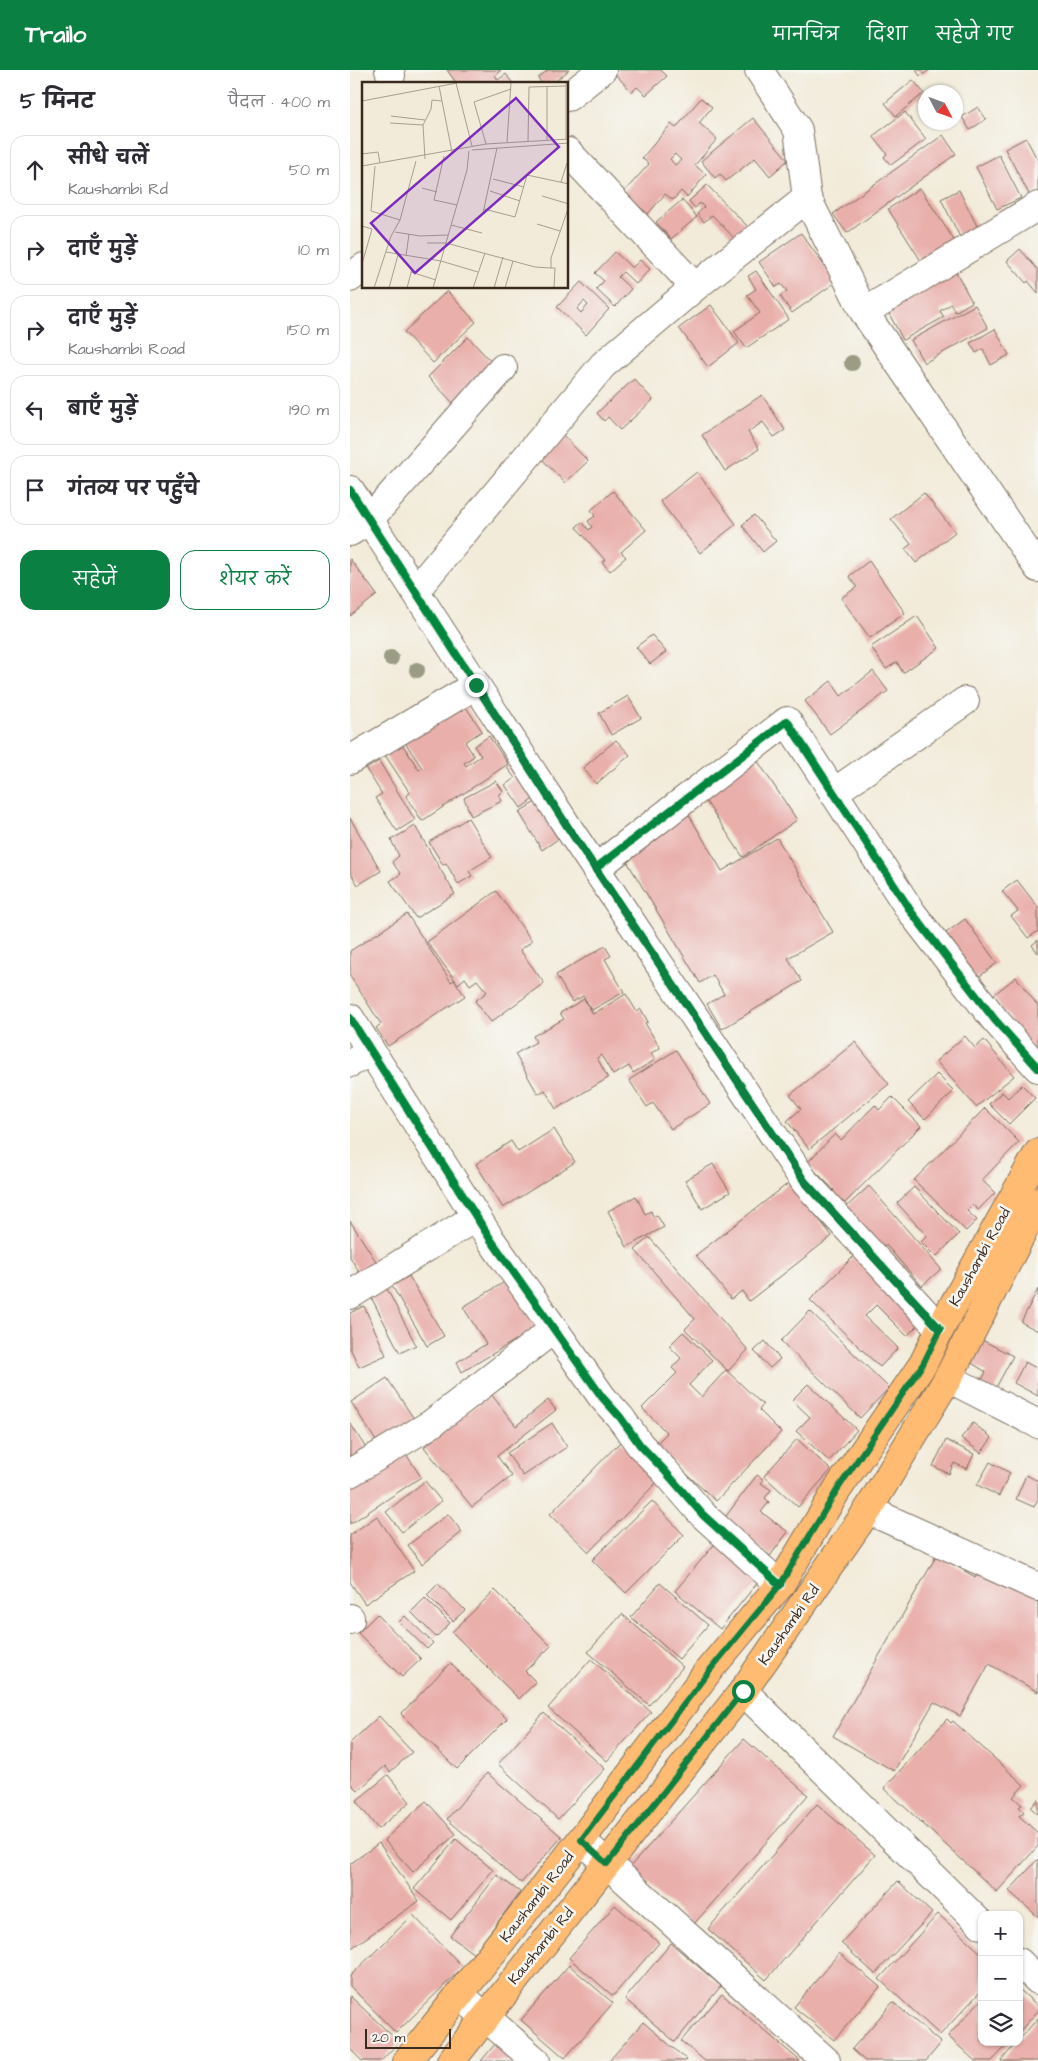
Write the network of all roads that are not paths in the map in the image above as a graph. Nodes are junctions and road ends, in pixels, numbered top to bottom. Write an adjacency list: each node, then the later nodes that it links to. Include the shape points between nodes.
1 (602, 70): 3 (street)
2 (759, 70): 5 (street, via 798,130)
3 (569, 96)
4 (569, 153): 9 (street)
5 (807, 198): 9 (street); 10 (street)
6 (1038, 206): 10 (street)
7 (362, 269): 8 (street)
8 (350, 278)
9 (695, 287): 15 (street, via 603,365)
10 (864, 312): 14 (street)
11 (503, 368): 13 (street)
12 (350, 490): 13 (street)
13 (360, 526): 15 (street)
14 (1038, 568)
15 (415, 591): 16 (street)
16 (476, 685): 18 (street); 20 (street)
17 (965, 701): 19 (street)
18 (350, 760)
19 (833, 792): 20 (street, via 787,722); 23 (street, via 912,913 995,1020)
20 (596, 868): 29 (street, via 805,1182)
21 (350, 1018): 22 (street)
22 (361, 1057): 26 (street)
23 (1038, 1068)
24 (1038, 1153): 29 (main road, Kaushambi Road)
25 (1038, 1202): 30 (main road, Kaushambi Rd)
26 (476, 1216): 27 (street); 28 (street)
27 (350, 1295)
28 (554, 1328): 32 (street, via 431,1424); 34 (street, via 640,1445 703,1515)
29 (940, 1330): 34 (main road, Kaushambi Road, via 923,1364 837,1490)
30 (948, 1378): 31 (street); 33 (main road, Kaushambi Rd)
31 (1038, 1424)
32 (350, 1473)
33 (868, 1510): 35 (street); 36 (main road, Kaushambi Rd)
34 (780, 1585): 37 (main road, Kaushambi Road, via 710,1670)
35 (1038, 1587)
36 (743, 1691): 38 (main road, Kaushambi Rd); 39 (street)
37 (581, 1840): 38 (street); 42 (main road, Kaushambi Road)
38 (607, 1864): 43 (main road, Kaushambi Rd); 47 (street)
39 (978, 1921)
40 (1023, 1966): 41 (street)
41 (1038, 1980)
42 (460, 1995): 43 (street); 44 (main road, Kaushambi Road)
43 (484, 2017): 45 (main road, Kaushambi Rd); 46 (street)
44 (407, 2061)
45 (451, 2061)
46 (536, 2061)
47 (826, 2061)

